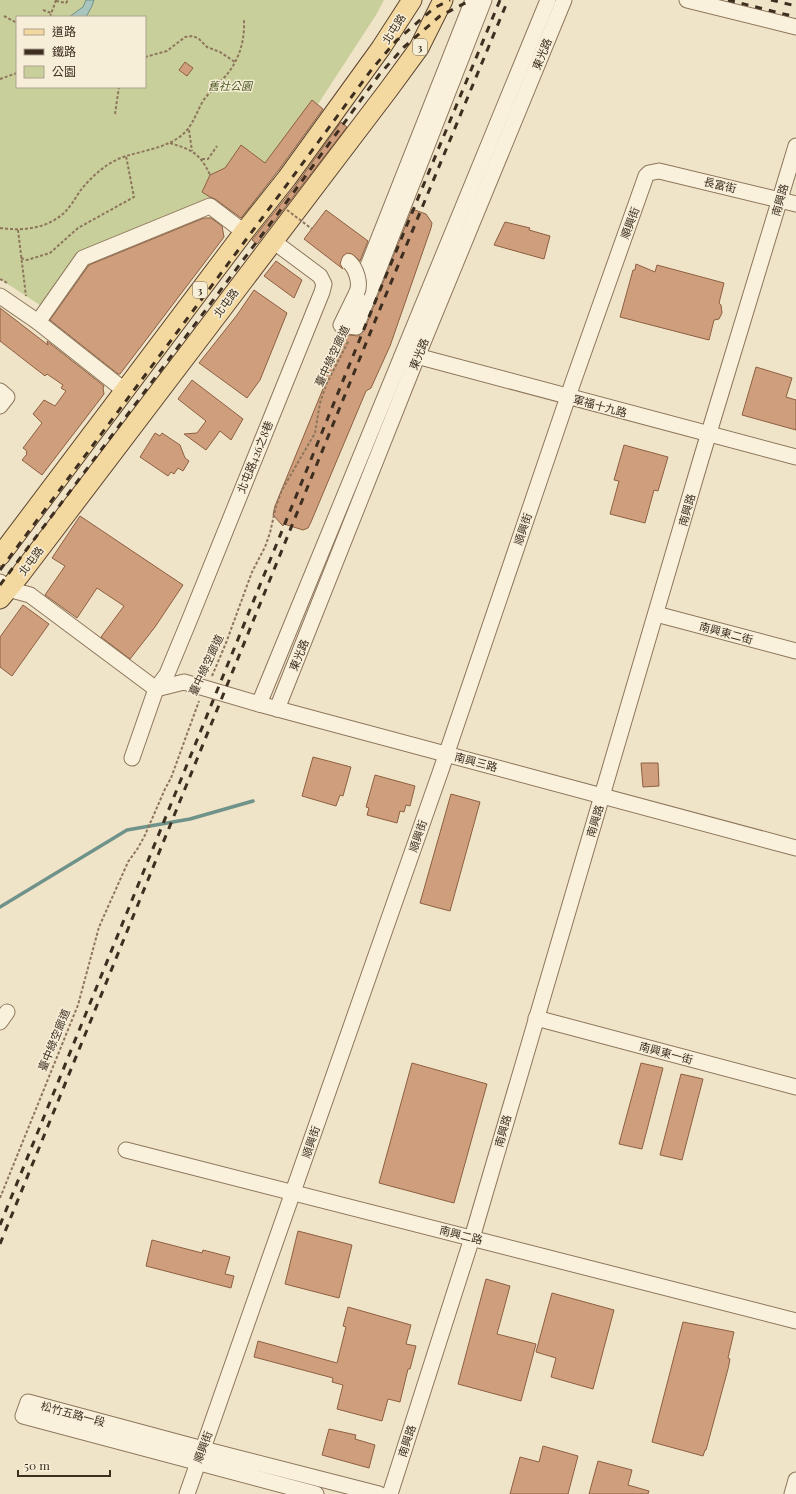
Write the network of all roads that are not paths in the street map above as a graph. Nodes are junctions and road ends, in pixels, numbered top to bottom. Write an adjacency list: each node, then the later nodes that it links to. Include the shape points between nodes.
1 (412, 0): 13 (main road, 北屯路 / 3, via 381,48 287,178)
2 (443, 0): 14 (main road, 北屯路 / 3, via 419,48)
3 (473, 0): 16 (street)
4 (484, 0): 16 (street, via 356,328 341,325)
5 (548, 0): 19 (street, 東光路)
6 (564, 0): 19 (street, 東光路)
7 (687, 0): 8 (street)
8 (796, 27)
9 (796, 146): 11 (street, 南興路)
10 (646, 176): 11 (street, 長富街, via 658,170); 22 (street, 順興街)
11 (780, 200): 12 (street, 長富街); 24 (street, 南興路)
12 (796, 204)
13 (244, 232): 18 (street, via 210,206 83,258); 20 (main road, 北屯路 / 3)
14 (273, 241): 27 (main road, 北屯路 / 3); 30 (street, 北屯路426之8巷, via 322,279 322,292 167,674)
15 (349, 262): 16 (street, bridge, via 353,266)
16 (358, 289)
17 (0, 296): 18 (street)
18 (38, 322): 20 (street)
19 (411, 354): 22 (street, 軍福十九路); 31 (street, 東光路); 32 (street, 東光路)
20 (124, 390): 26 (main road, 北屯路 / 3)
21 (0, 391): 23 (street, via 8,397)
22 (568, 397): 24 (street, 軍福十九路); 33 (street, 順興街)
23 (0, 406)
24 (710, 435): 25 (street, 軍福十九路); 28 (street, 南興路)
25 (796, 457)
26 (0, 556)
27 (3, 590): 30 (street, via 30,595)
28 (656, 614): 29 (street, 南興東二街); 35 (street, 南興路)
29 (796, 651)
30 (156, 689): 31 (street, 南興三路, via 184,682); 34 (street, 北屯路426之8巷)
31 (259, 704): 32 (street, 南興三路)
32 (277, 709): 33 (street, 南興三路)
33 (446, 754): 35 (street, 南興三路); 40 (street, 順興街)
34 (132, 758)
35 (602, 796): 36 (street, 南興三路); 37 (street, 南興路)
36 (796, 848)
37 (536, 1018): 38 (street, 南興東一街); 41 (street, 南興路)
38 (796, 1087)
39 (126, 1150): 40 (street, 南興二路)
40 (294, 1192): 41 (street, 南興二路); 43 (street, 順興街)
41 (472, 1238): 42 (street, 南興二路); 48 (street, 南興路)
42 (796, 1321)
43 (200, 1456): 43 (street, 松竹五路一段, via 28,1402 23,1416); 45 (street, 順興街); 46 (street, 松竹五路一段); 47 (street, 松竹五路一段)
44 (796, 1480): 49 (street)
45 (187, 1494)
46 (316, 1494)
47 (379, 1494)
48 (390, 1494)
49 (792, 1494)

